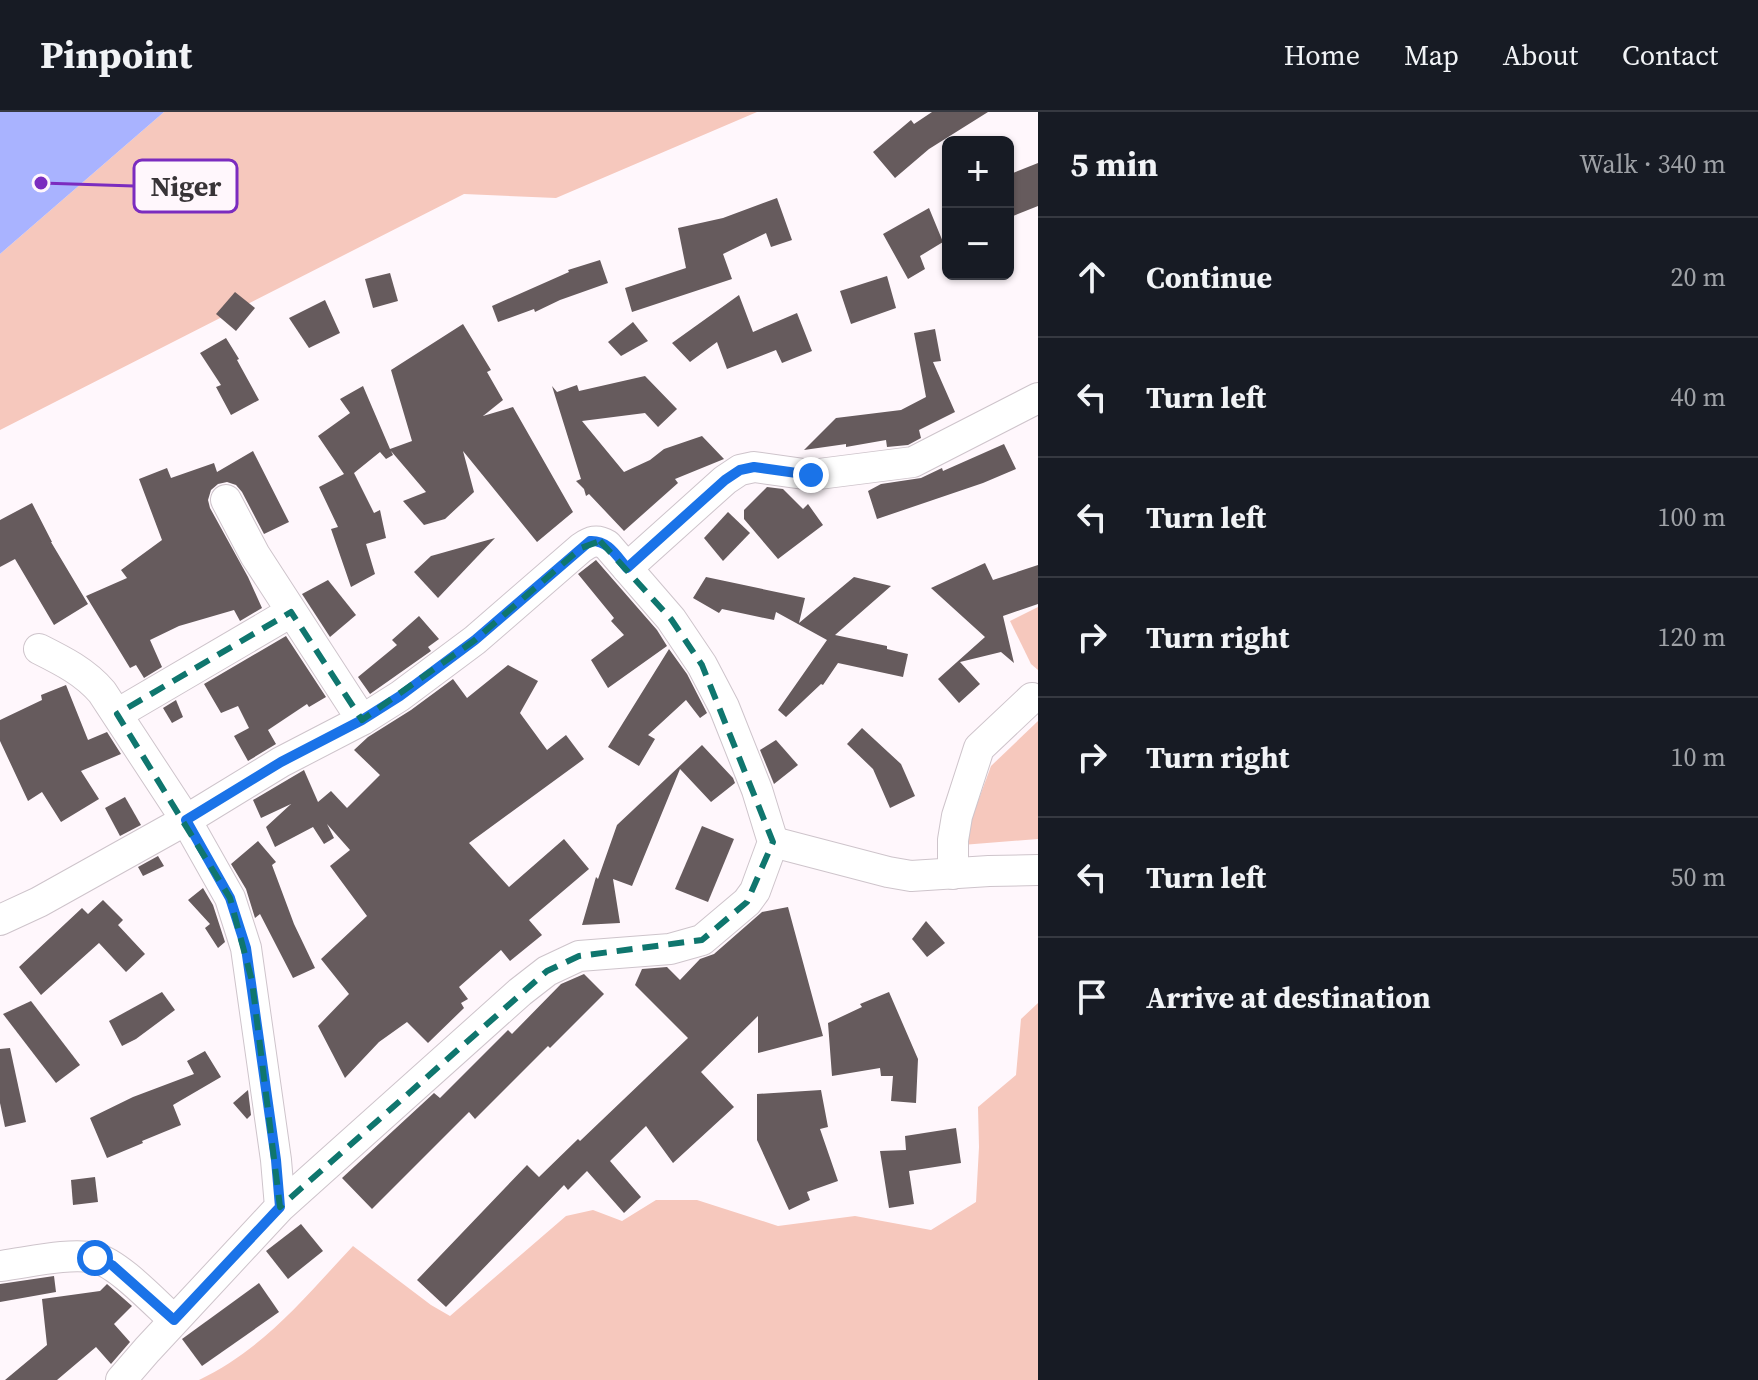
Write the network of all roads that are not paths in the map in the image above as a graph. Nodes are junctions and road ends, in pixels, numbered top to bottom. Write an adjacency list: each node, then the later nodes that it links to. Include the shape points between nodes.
1 (1038, 398): 3 (street, via 913,462 811,475 740,470)
2 (226, 500): 4 (street)
3 (627, 568): 8 (street, via 607,545 590,541 475,640); 10 (street, via 702,665 724,707)
4 (291, 612): 7 (street); 8 (street)
5 (39, 649): 7 (street, via 92,679)
6 (1032, 698): 12 (street, via 979,748 957,816)
7 (117, 714): 9 (street)
8 (362, 720): 9 (street)
9 (186, 820): 13 (street); 14 (street, via 230,898 246,948)
10 (773, 842): 12 (street, via 888,872); 14 (street, via 755,891 702,940 670,949 579,956 547,971)
11 (1038, 870): 12 (street)
12 (953, 874)
13 (0, 920)
14 (280, 1207): 16 (street)
15 (0, 1266): 16 (street, via 71,1256 95,1258 112,1265)
16 (174, 1320): 17 (street)
17 (121, 1380)

